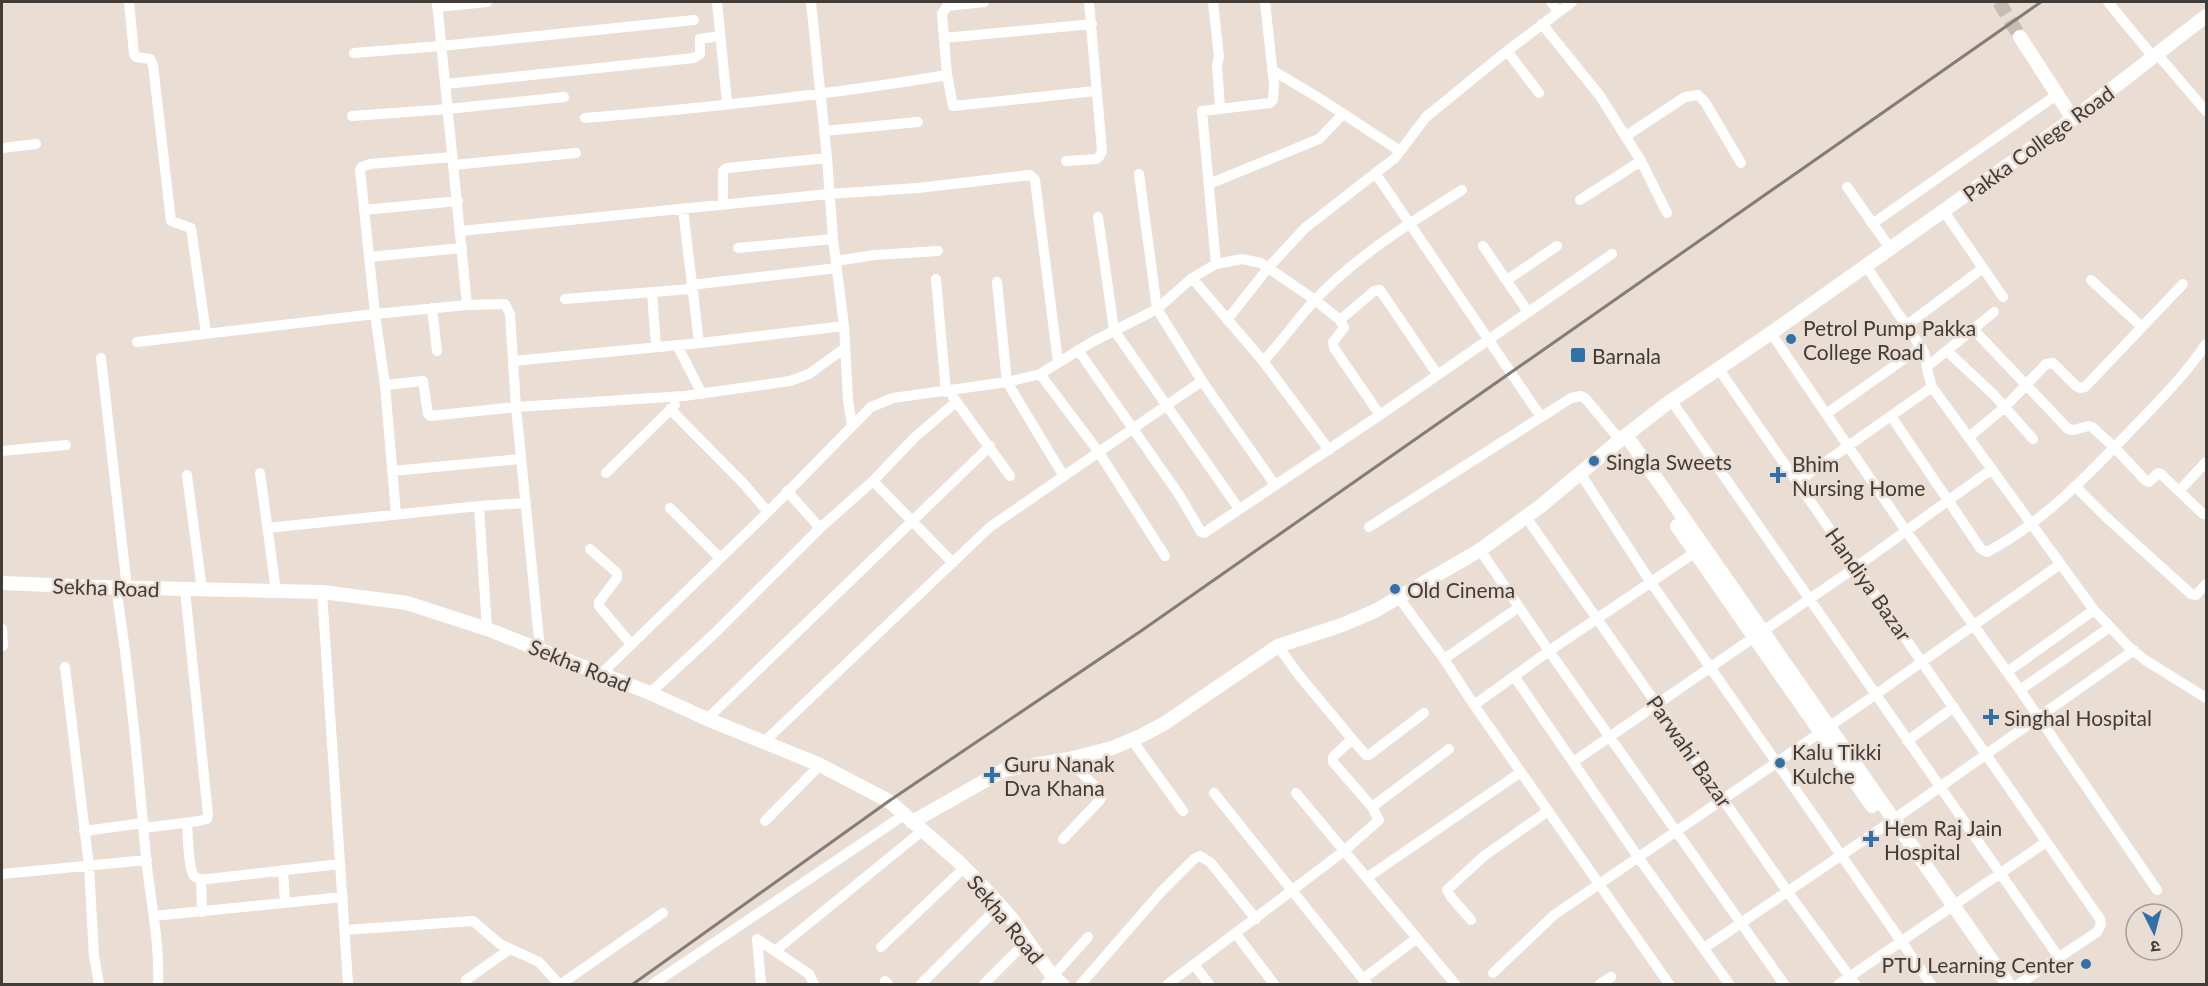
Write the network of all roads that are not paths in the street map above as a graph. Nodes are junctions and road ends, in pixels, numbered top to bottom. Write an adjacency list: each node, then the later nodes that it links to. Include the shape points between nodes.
1 (129, 2): 108 (street, via 134,54 150,59 153,65 170,220 191,228)
2 (487, 2): 12 (street)
3 (718, 2): 18 (street)
4 (811, 2): 29 (street)
5 (984, 2): 20 (street, via 947,6 942,17)
6 (1089, 2): 16 (street)
7 (1213, 2): 34 (street)
8 (1266, 2): 25 (street)
9 (1551, 2): 13 (street)
10 (1572, 2): 13 (street)
11 (2108, 2): 24 (street)
12 (437, 4): 21 (street)
13 (1558, 11): 17 (street)
14 (2206, 16): 24 (street, Pakka College Road)
15 (694, 20): 21 (street)
16 (1092, 24): 20 (street); 28 (street)
17 (1542, 24): 22 (street); 43 (street, via 1600,96)
18 (720, 36): 27 (street, via 700,39 700,54 694,58); 33 (street)
19 (2020, 37): 31 (street)
20 (944, 38): 26 (street)
21 (441, 46): 23 (street); 27 (street)
22 (1508, 51): 30 (street); 46 (street, via 1426,117)
23 (354, 53)
24 (2156, 57): 36 (street); 40 (street, Pakka College Road)
25 (1272, 70): 34 (street, via 1271,102); 37 (street)
26 (947, 75): 28 (street, via 953,106); 29 (street)
27 (446, 84): 35 (street)
28 (1096, 91): 50 (street, via 1101,155 1096,159)
29 (820, 93): 33 (street); 42 (street)
30 (1539, 93)
31 (2058, 94): 40 (street); 68 (street)
32 (564, 97): 35 (street)
33 (727, 104): 39 (street)
34 (1220, 108): 55 (street, via 1202,111)
35 (448, 109): 38 (street); 49 (street)
36 (2206, 111)
37 (1343, 114): 46 (street); 55 (street, via 1318,139)
38 (352, 116)
39 (585, 118)
40 (2073, 119): 64 (street, Pakka College Road)
41 (918, 122): 42 (street)
42 (824, 131): 48 (street)
43 (1626, 136): 51 (street); 52 (street, via 1685,97 1698,95)
44 (36, 144): 45 (street)
45 (2, 148)
46 (1400, 151): 54 (street)
47 (576, 153): 49 (street)
48 (827, 158): 58 (street); 61 (street, via 727,168 722,177)
49 (453, 161): 60 (street); 63 (street, via 363,166 360,172)
50 (1066, 161)
51 (1641, 161): 59 (street); 65 (street)
52 (1741, 163)
53 (1139, 174): 97 (street)
54 (1376, 174): 67 (street); 82 (street, via 1318,216)
55 (1209, 184): 79 (street)
56 (1846, 187): 68 (street)
57 (1462, 190): 67 (street)
58 (830, 194): 61 (street); 70 (street); 124 (street, via 1032,175)
59 (1580, 200)
60 (458, 201): 63 (street); 69 (street)
61 (723, 205): 62 (street)
62 (683, 209): 69 (street); 90 (street)
63 (364, 210): 78 (street)
64 (1943, 210): 75 (street, Pakka College Road); 83 (street)
65 (1667, 213)
66 (1098, 217): 107 (street)
67 (1410, 223): 94 (street); 110 (street)
68 (1872, 224): 75 (street)
69 (461, 231): 73 (street)
70 (833, 239): 74 (street); 80 (street)
71 (1483, 246): 86 (street)
72 (1557, 246): 86 (street)
73 (462, 248): 78 (street); 95 (street)
74 (738, 248)
75 (1890, 248): 81 (street, Pakka College Road)
76 (938, 251): 80 (street, via 874,255)
77 (1612, 254): 98 (street)
78 (369, 257): 100 (street)
79 (1216, 264): 82 (street, via 1247,259); 84 (street)
80 (837, 265): 90 (street); 104 (street)
81 (1866, 266): 103 (street); 109 (street)
82 (1269, 268): 94 (street); 101 (street)
83 (1983, 268): 92 (street); 103 (street)
84 (1192, 278): 97 (street); 101 (street)
85 (936, 279): 134 (street)
86 (1507, 280): 98 (street)
87 (2091, 280): 105 (street)
88 (998, 282): 130 (street)
89 (2183, 284): 105 (street)
90 (691, 287): 91 (street); 112 (street)
91 (652, 292): 93 (street); 115 (street)
92 (2003, 297)
93 (565, 299)
94 (1315, 300): 102 (street); 123 (street)
95 (467, 305): 96 (street); 122 (street, via 507,305)
96 (432, 308): 100 (street); 119 (street)
97 (1157, 309): 107 (street); 129 (street)
98 (1528, 312): 110 (street)
99 (1994, 312): 106 (street)
100 (375, 314): 108 (street); 132 (street)
101 (1227, 320): 123 (street)
102 (1340, 320): 128 (street, via 1379,289); 144 (street, via 1344,328 1333,342 1334,348)
103 (1907, 325): 116 (street)
104 (844, 326): 112 (street); 117 (street)
105 (2142, 327): 131 (street, via 2085,387 2076,386 2050,362)
106 (1973, 329): 120 (street); 131 (street)
107 (1113, 330): 118 (street); 139 (street)
108 (206, 333): 111 (street)
109 (1771, 333): 126 (street); 143 (street)
110 (1488, 340): 128 (street); 146 (street)
111 (137, 342)
112 (699, 344): 114 (street)
113 (2206, 344): 155 (street, via 2187,372)
114 (677, 345): 115 (street); 135 (street)
115 (656, 347): 122 (street)
116 (1921, 347): 125 (street); 143 (street)
117 (845, 348): 135 (street, via 809,374 790,381); 147 (street)
118 (1078, 350): 124 (street); 148 (street)
119 (437, 351)
120 (1947, 351): 125 (street); 141 (street)
121 (101, 358): 201 (street)
122 (513, 361): 140 (street)
123 (1263, 361): 156 (street)
124 (1058, 362): 127 (street)
125 (1928, 366): 133 (street)
126 (1718, 368): 137 (street); 170 (street, Handiya Bazar)
127 (1040, 374): 130 (street); 158 (street)
128 (1437, 374): 144 (street)
129 (1202, 381): 139 (street); 171 (street)
130 (1007, 382): 134 (street); 167 (street)
131 (2026, 383): 141 (street); 155 (street, via 2068,429 2088,426)
132 (385, 385): 140 (street, via 423,381 430,416); 162 (street)
133 (1932, 387): 145 (street); 150 (street)
134 (947, 392): 138 (street); 147 (street, via 886,400 871,407)
135 (702, 394): 136 (street)
136 (684, 396): 140 (street); 142 (street)
137 (1671, 400): 149 (street); 207 (street)
138 (956, 402): 153 (street); 169 (street)
139 (1167, 405): 148 (street); 179 (street)
140 (516, 407): 159 (street)
141 (2005, 407): 150 (street); 151 (street)
142 (670, 410): 165 (street); 180 (street)
143 (1826, 414): 154 (street)
144 (1380, 415): 156 (street)
145 (1891, 416): 154 (street); 175 (street)
146 (1541, 417): 149 (street, via 1580,396); 186 (street)
147 (852, 426): 173 (street)
148 (1132, 429): 158 (street); 179 (street, via 1202,533)
149 (1623, 437): 164 (street); 192 (street)
150 (1969, 437): 161 (street)
151 (2033, 439)
152 (66, 445): 157 (street)
153 (990, 446): 168 (street); 184 (street)
154 (1848, 446): 170 (street); 189 (street)
155 (2114, 447): 172 (street); 174 (street, via 2147,482 2159,473)
156 (1329, 450): 171 (street)
157 (2, 451)
158 (1098, 452): 167 (street); 193 (street)
159 (521, 459): 162 (street); 176 (street)
160 (2206, 462): 174 (street)
161 (1992, 468): 175 (street); 185 (street)
162 (392, 471): 181 (street)
163 (260, 473): 187 (street)
164 (1580, 473): 183 (street); 198 (street)
165 (606, 474)
166 (187, 475): 203 (street)
167 (1063, 475): 195 (street, via 990,527)
168 (1010, 476)
169 (873, 481): 184 (street); 188 (street)
170 (1797, 482): 197 (street, Handiya Bazar)
171 (1275, 485): 179 (street)
172 (2075, 486): 185 (street); 200 (street, via 2191,594 2200,593)
173 (788, 491): 180 (street); 188 (street)
174 (2179, 491): 182 (street)
175 (1949, 500): 185 (street, via 1984,552); 189 (street)
176 (526, 503): 177 (street); 219 (street)
177 (479, 506): 181 (street); 214 (street)
178 (670, 508): 194 (street)
179 (1239, 509)
180 (768, 512): 194 (street)
181 (396, 514): 187 (street)
182 (2203, 514)
183 (1526, 517): 191 (street); 210 (street, Parwahi Bazar)
184 (912, 522): 195 (street); 238 (street)
185 (2030, 525): 196 (street)
186 (1369, 527)
187 (267, 528): 204 (street)
188 (820, 528): 230 (street)
189 (1906, 531): 197 (street); 211 (street)
190 (590, 549): 216 (street, via 617,573 599,606)
191 (1480, 550): 206 (street); 208 (street)
192 (1698, 550): 198 (street); 215 (street)
193 (1166, 556)
194 (720, 558): 216 (street)
195 (953, 563): 244 (street)
196 (2059, 565): 209 (street); 211 (street)
197 (1856, 567): 207 (street); 223 (street, Handiya Bazar)
198 (1650, 581): 210 (street); 225 (street)
199 (2, 583): 201 (street, Sekha Road)
200 (2206, 585)
201 (122, 588): 202 (street, Sekha Road); 263 (street)
202 (184, 590): 203 (street, Sekha Road); 261 (street, via 208,815 204,820)
203 (202, 590): 204 (street, Sekha Road)
204 (276, 591): 205 (street, Sekha Road)
205 (322, 592): 214 (street, Sekha Road, via 407,603); 272 (street)
206 (1399, 598): 218 (street, via 1359,618); 222 (street)
207 (1809, 599): 215 (street); 231 (street)
208 (1519, 607): 221 (street); 222 (street)
209 (2094, 610): 212 (street); 226 (street)
210 (1598, 618): 221 (street); 234 (street, Parwahi Bazar)
211 (1974, 625): 223 (street); 226 (street)
212 (2110, 627): 220 (street); 229 (street)
213 (2, 629): 217 (street)
214 (487, 629): 219 (street, Sekha Road)
215 (1757, 634): 225 (street); 239 (street)
216 (631, 644): 227 (street)
217 (3, 646)
218 (1278, 646): 241 (street); 242 (street, via 1165,723)
219 (540, 649): 227 (street, Sekha Road)
220 (2134, 650): 232 (street); 237 (street)
221 (1549, 651): 228 (street); 240 (street)
222 (1444, 659): 233 (street)
223 (1923, 662): 231 (street); 235 (street, Handiya Bazar)
224 (65, 666): 265 (street)
225 (1711, 668): 234 (street); 249 (street)
226 (2007, 672): 229 (street)
227 (601, 674): 230 (street, Sekha Road)
228 (1514, 676): 233 (street); 248 (street)
229 (2020, 690): 237 (street)
230 (650, 693): 238 (street, Sekha Road)
231 (1875, 695): 239 (street); 243 (street)
232 (2206, 699)
233 (1474, 705): 251 (street)
234 (1657, 705): 240 (street); 255 (street, Parwahi Bazar)
235 (1954, 707): 243 (street); 246 (street, Handiya Bazar)
236 (1424, 713): 241 (street, via 1369,755)
237 (2039, 717): 246 (street); 282 (street)
238 (707, 719): 244 (street, Sekha Road)
239 (1824, 730): 249 (street); 262 (street)
240 (1612, 737): 248 (street); 264 (street)
241 (1352, 739): 256 (street, via 1333,757 1333,762)
242 (1132, 740): 247 (street); 258 (street)
243 (1907, 741): 252 (street)
244 (765, 742): 250 (street, Sekha Road)
245 (1449, 749): 256 (street)
246 (1986, 754): 252 (street); 267 (street, Handiya Bazar)
247 (1069, 759): 260 (street, via 1004,770); 266 (street, via 1101,796)
248 (1574, 762): 270 (street)
249 (1776, 763): 255 (street); 269 (street)
250 (820, 765): 259 (street); 260 (street, Sekha Road, via 889,801)
251 (1521, 772): 257 (street); 278 (street)
252 (1940, 787): 262 (street); 277 (street)
253 (1214, 793): 281 (street)
254 (1296, 793): 268 (street)
255 (1723, 799): 264 (street); 283 (street, Parwahi Bazar)
256 (1372, 807): 268 (street, via 1377,824)
257 (1548, 810): 280 (street); 292 (street, via 1484,856 1447,890)
258 (1183, 811)
259 (765, 821)
260 (912, 822): 274 (street, Sekha Road); 294 (street); 305 (street)
261 (187, 823): 263 (street); 279 (street, via 193,875)
262 (1889, 823): 269 (street); 287 (street)
263 (144, 826): 265 (street); 271 (street)
264 (1677, 830): 270 (street); 293 (street)
265 (84, 831): 273 (street)
266 (1063, 839)
267 (2046, 842): 277 (street); 306 (street, Handiya Bazar, via 2101,924 2097,932)
268 (1344, 851): 278 (street); 281 (street)
269 (1841, 855): 283 (street); 301 (street)
270 (1638, 857): 280 (street); 303 (street)
271 (147, 860): 273 (street); 290 (street)
272 (340, 864): 275 (street); 284 (street)
273 (89, 866): 276 (street); 314 (street)
274 (964, 868): 286 (street, Sekha Road); 302 (street)
275 (283, 870): 279 (street); 285 (street)
276 (2, 874)
277 (2000, 874): 287 (street); 306 (street)
278 (1368, 877): 298 (street)
279 (201, 879): 288 (street)
280 (1600, 885): 308 (street, via 1554,915); 329 (street)
281 (1292, 890): 291 (street); 313 (street)
282 (2157, 890)
283 (1787, 891): 293 (street); 311 (street, Parwahi Bazar)
284 (343, 897): 285 (street); 295 (street)
285 (285, 903): 288 (street)
286 (999, 906): 300 (street, Sekha Road); 321 (street)
287 (1950, 908): 301 (street); 334 (street); 335 (street)
288 (202, 912): 290 (street)
289 (663, 913): 317 (street)
290 (154, 916): 315 (street)
291 (1256, 919): 296 (street); 323 (street, via 1210,862 1200,856 1161,892)
292 (1471, 920)
293 (1742, 923): 303 (street); 331 (street)
294 (741, 926): 299 (street); 318 (street)
295 (345, 930): 304 (street, via 469,921); 316 (street)
296 (1236, 934): 307 (street); 326 (street)
297 (1088, 937): 312 (street)
298 (1417, 938): 313 (street); 327 (street)
299 (757, 939): 305 (street); 319 (street)
300 (1027, 941): 312 (street, Sekha Road); 322 (street)
301 (1900, 941): 311 (street); 333 (street)
302 (881, 947)
303 (1704, 948): 330 (street)
304 (510, 949): 310 (street); 317 (street, via 539,962)
305 (775, 951): 320 (street, via 809,974)
306 (2060, 959): 336 (street)
307 (1195, 966): 324 (street); 325 (street)
308 (1493, 973)
309 (1611, 977): 328 (street)
310 (466, 980)
311 (1852, 981): 332 (street)
312 (1053, 982)
313 (1365, 982)
314 (99, 984)
315 (158, 984)
316 (348, 984)
317 (560, 984)
318 (653, 984)
319 (760, 984)
320 (814, 984)
321 (921, 984)
322 (984, 984)
323 (1081, 984)
324 (1168, 984)
325 (1209, 984)
326 (1274, 984)
327 (1455, 984)
328 (1600, 984)
329 (1669, 984)
330 (1729, 984)
331 (1784, 984)
332 (1839, 984)
333 (1931, 984)
334 (1999, 984)
335 (2008, 984)
336 (2019, 984)

